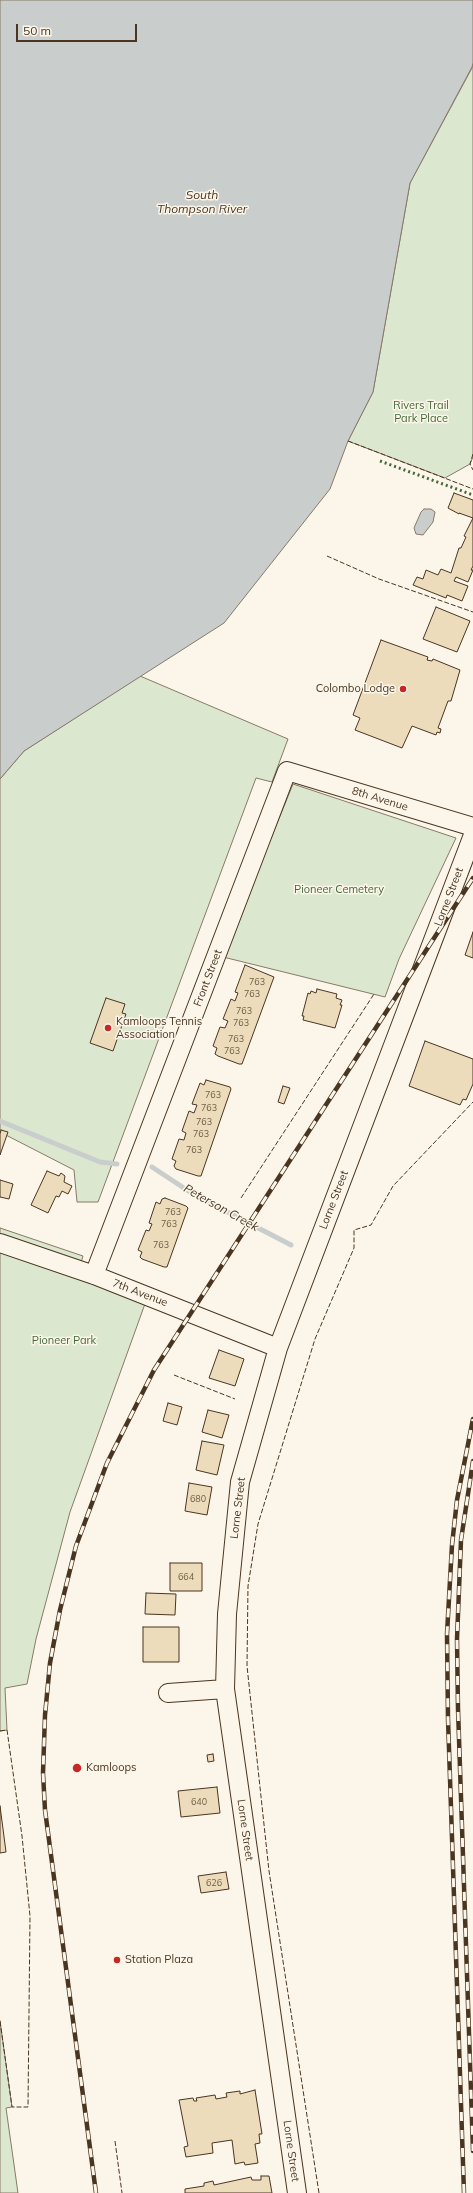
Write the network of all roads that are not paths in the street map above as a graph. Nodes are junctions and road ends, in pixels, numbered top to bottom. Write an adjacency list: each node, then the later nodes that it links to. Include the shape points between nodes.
1 (287, 771): 2 (street, 8th Avenue); 5 (street, Front Street)
2 (473, 827)
3 (473, 835): 6 (street, Lorne Street)
4 (0, 1243): 5 (street, 7th Avenue)
5 (94, 1275): 6 (street, 7th Avenue)
6 (278, 1348): 7 (street, Lorne Street, via 240,1482 228,1614)
7 (225, 1689): 8 (street); 9 (street, Lorne Street)
8 (168, 1693)
9 (297, 2193)

